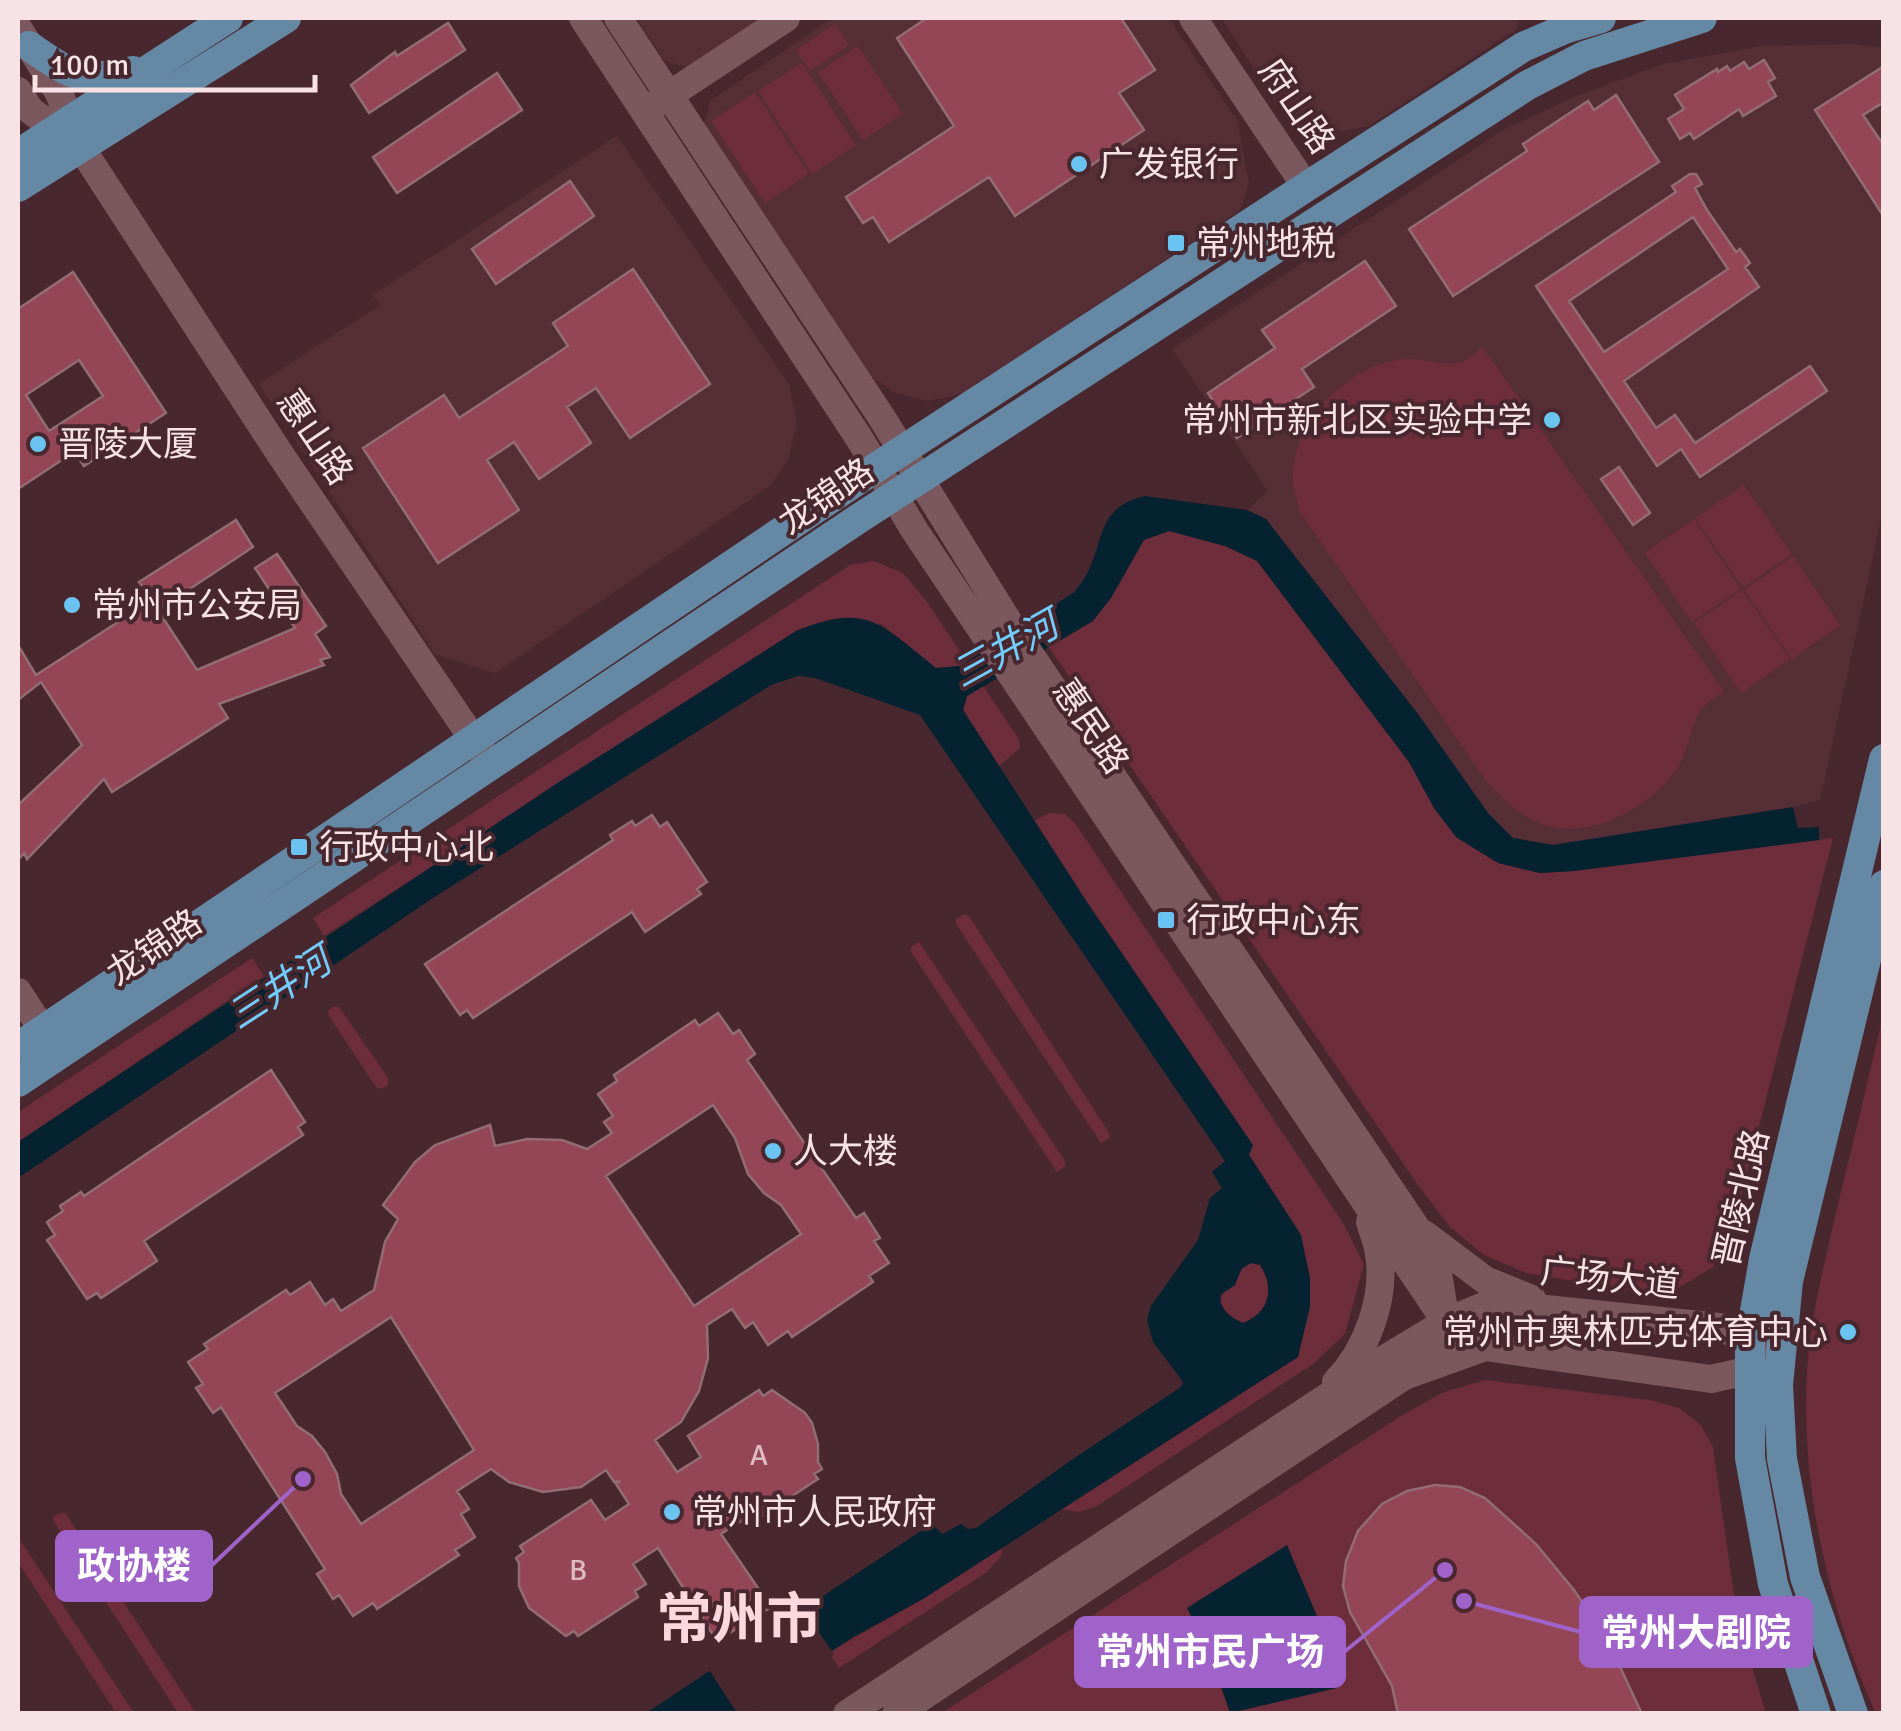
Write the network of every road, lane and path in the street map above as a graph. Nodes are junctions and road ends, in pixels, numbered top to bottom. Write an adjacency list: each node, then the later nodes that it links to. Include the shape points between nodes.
1 (228, 18): 11 (main road)
2 (286, 18): 15 (main road)
3 (583, 18): 14 (street, 惠民路)
4 (618, 18): 13 (street, 惠民路)
5 (786, 18): 13 (street)
6 (1193, 18): 18 (street, 府山路)
7 (1601, 18): 9 (main road, 龙锦路)
8 (1702, 18): 20 (main road, 龙锦路, via 1584,56 1526,86)
9 (1563, 23): 18 (main road, 龙锦路)
10 (23, 37): 11 (main road, via 72,75 101,78); 15 (street, 惠山路, via 60,92)
11 (151, 67): 15 (main road)
12 (18, 91): 15 (street, 惠山路, via 30,110)
13 (670, 95): 14 (street); 19 (street, 惠民路)
14 (645, 112): 19 (street, 惠民路)
15 (68, 132): 16 (main road); 17 (main road); 22 (street, 惠山路)
16 (18, 154)
17 (18, 187)
18 (1306, 187): 19 (main road, 龙锦路)
19 (889, 459): 20 (street, 惠民路); 22 (main road, 龙锦路)
20 (906, 488): 21 (street, 惠民路); 22 (main road, 龙锦路)
21 (1024, 669): 28 (street, 惠民路); 29 (street, 惠民路)
22 (483, 754): 26 (main road, 龙锦路)
23 (1884, 759): 34 (main road, 晋陵北路, via 1764,1260)
24 (1884, 886): 34 (main road, 晋陵北路, via 1788,1281)
25 (18, 992): 26 (street)
26 (40, 1044): 27 (main road, 龙锦路)
27 (18, 1082)
28 (1360, 1192): 31 (street, 惠民路); 37 (street, via 1380,1254 1379,1294 1366,1338)
29 (1415, 1226): 30 (street, via 1485,1280); 31 (street, 惠民路, via 1437,1267)
30 (1566, 1311): 31 (street, 广场大道, via 1491,1304); 32 (street, 广场大道)
31 (1446, 1322): 33 (street, 惠民路); 36 (street); 37 (street, 广场大道)
32 (1664, 1322): 34 (street, 广场大道, via 1719,1328); 35 (street, via 1682,1338 1676,1358)
33 (1485, 1347): 35 (street); 36 (street)
34 (1760, 1358): 35 (street, via 1711,1379); 40 (main road, 晋陵北路, via 1750,1458 1772,1584); 41 (main road, 晋陵北路, via 1778,1385 1782,1459 1805,1576)
35 (1656, 1369)
36 (1404, 1376): 39 (street)
37 (1313, 1405): 38 (street, 广场大道)
38 (848, 1714)
39 (896, 1714)
40 (1816, 1714)
41 (1853, 1714)

